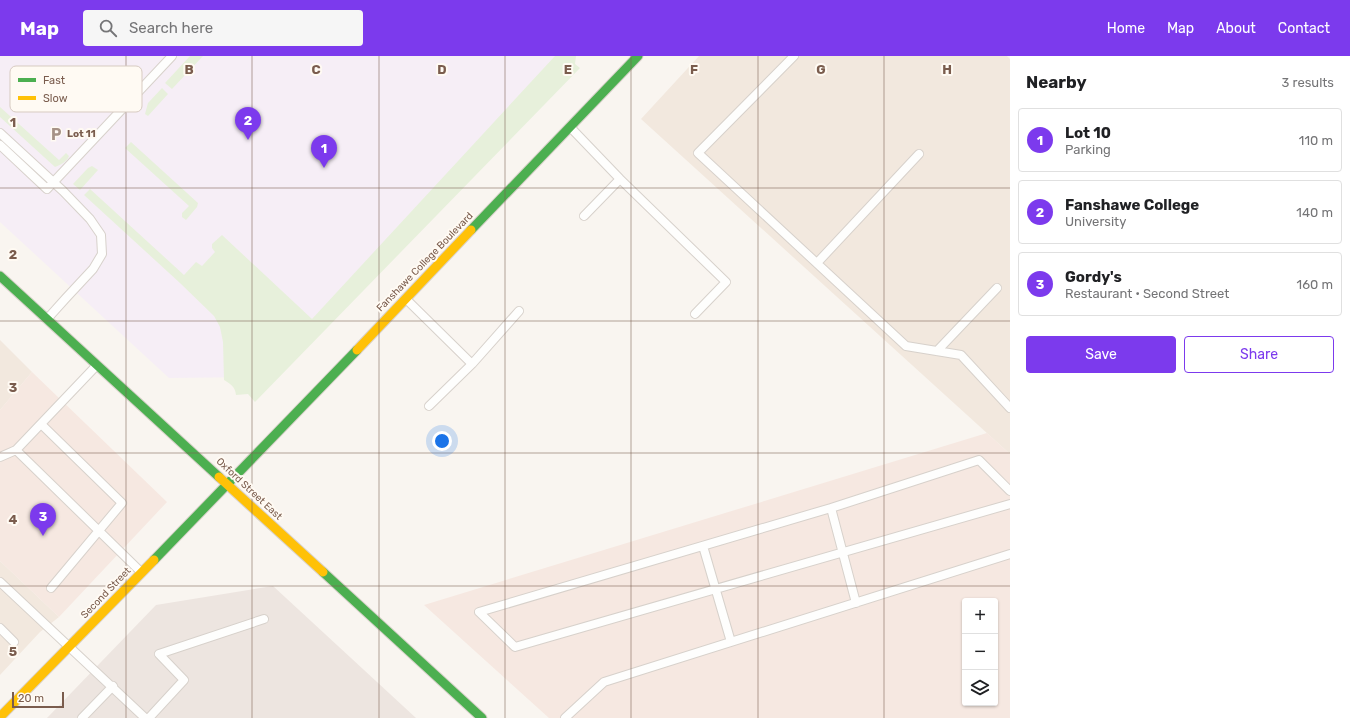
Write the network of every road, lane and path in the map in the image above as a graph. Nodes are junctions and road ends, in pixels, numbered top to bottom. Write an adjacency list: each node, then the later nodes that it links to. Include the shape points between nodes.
1 (172, 56): 4 (lane)
2 (638, 56): 6 (street, Fanshawe College Boulevard)
3 (794, 56): 13 (lane, via 698,152)
4 (142, 88)
5 (119, 112): 11 (lane)
6 (570, 127): 10 (lane); 16 (street, Fanshawe College Boulevard)
7 (0, 133): 11 (lane)
8 (0, 145): 11 (lane, via 47,189)
9 (919, 154): 13 (lane)
10 (620, 179): 12 (lane); 18 (lane, via 726,282)
11 (53, 182): 19 (lane, via 90,219 101,235 102,254 94,269)
12 (584, 216)
13 (817, 263): 20 (lane, via 906,346)
14 (0, 276): 19 (street, Oxford Street East)
15 (997, 288): 20 (lane)
16 (406, 298): 22 (lane); 28 (street, Fanshawe College Boulevard)
17 (519, 311): 22 (lane)
18 (696, 314)
19 (48, 319): 21 (street, Oxford Street East)
20 (937, 351): 24 (lane, via 961,355)
21 (97, 364): 25 (lane); 28 (street, Oxford Street East)
22 (472, 364): 23 (lane)
23 (429, 406)
24 (1010, 408)
25 (40, 424): 26 (lane); 32 (lane, via 122,503)
26 (16, 450): 27 (lane); 32 (lane)
27 (0, 457)
28 (228, 484): 36 (street, Second Street); 51 (street, Oxford Street East)
29 (1010, 491): 31 (lane, via 979,460)
30 (1010, 504): 34 (lane)
31 (831, 508): 33 (lane); 34 (lane)
32 (99, 531): 36 (lane); 38 (lane)
33 (703, 546): 39 (lane); 39 (lane, via 479,612 515,647)
34 (842, 552): 39 (lane); 40 (lane)
35 (1010, 554): 40 (lane)
36 (141, 572): 45 (street, Second Street)
37 (0, 582): 45 (lane)
38 (51, 588)
39 (715, 589): 44 (lane)
40 (856, 603): 44 (lane)
41 (264, 619): 50 (lane, via 159,654 184,680)
42 (0, 628): 43 (lane)
43 (14, 642)
44 (731, 642): 52 (lane, via 604,682)
45 (69, 646): 46 (lane); 47 (street, Second Street)
46 (113, 686): 48 (lane); 49 (lane)
47 (0, 717)
48 (82, 718)
49 (145, 718)
50 (149, 718)
51 (482, 718)
52 (565, 718)

